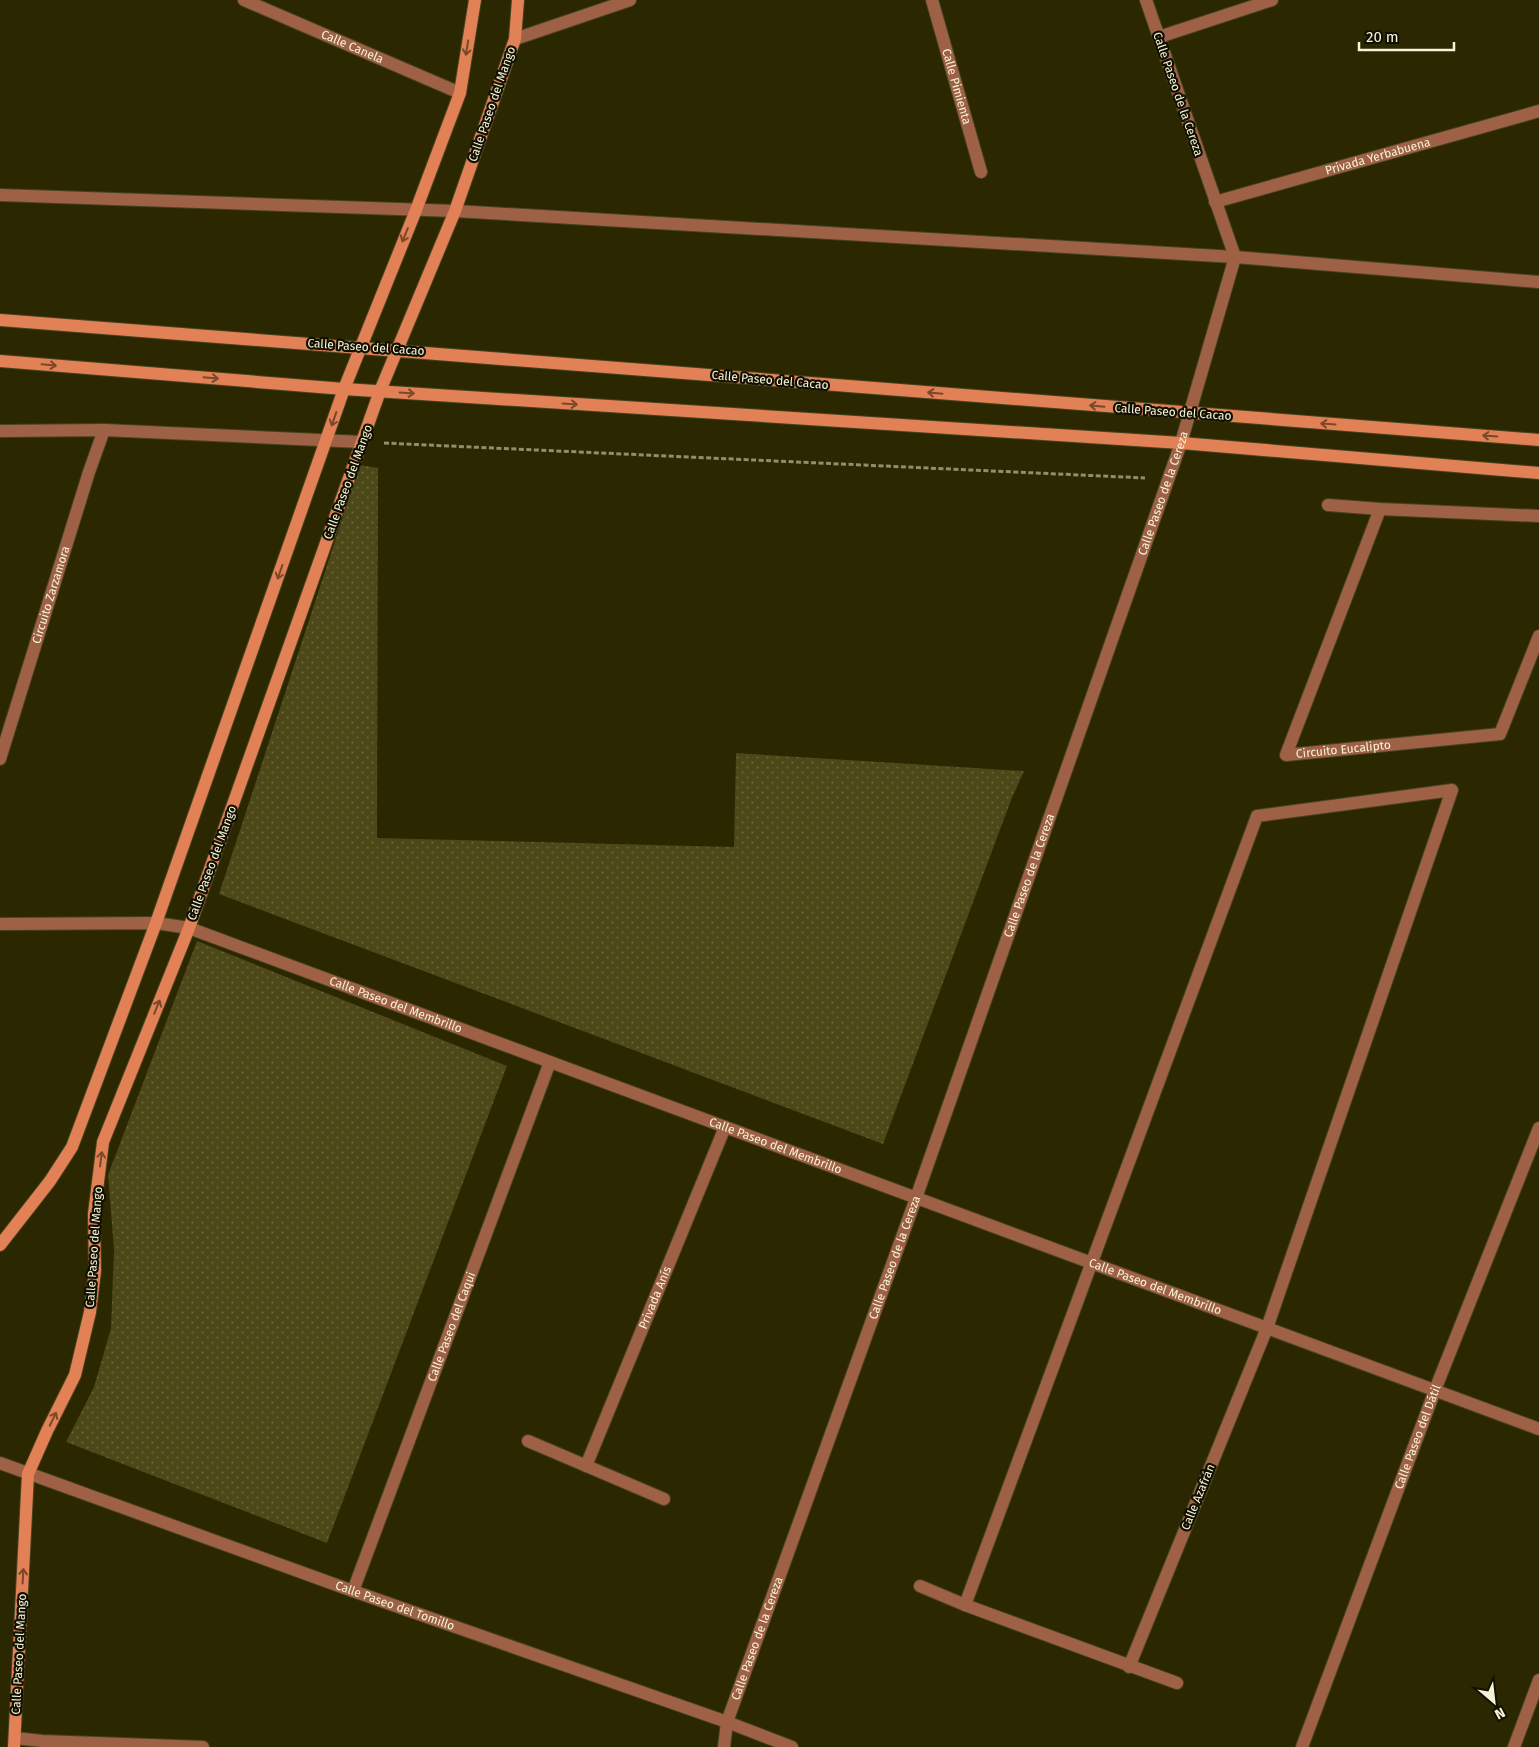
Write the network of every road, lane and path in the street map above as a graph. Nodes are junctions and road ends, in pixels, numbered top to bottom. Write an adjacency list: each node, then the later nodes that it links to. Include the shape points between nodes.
1 (244, 0): 10 (street, Calle Canela)
2 (475, 0): 10 (street, one-way to 10)
3 (518, 0): 9 (street, Calle Paseo del Mango)
4 (630, 0): 9 (street)
5 (932, 0): 12 (street, Calle Pimienta)
6 (1146, 0): 8 (street, Calle Paseo de la Cereza)
7 (1272, 0): 8 (street)
8 (1159, 37): 14 (street, Calle Paseo de la Cereza)
9 (515, 39): 16 (street, Calle Paseo del Mango)
10 (460, 93): 15 (street)
11 (1539, 111): 14 (street, Privada Yerbabuena)
12 (981, 172)
13 (0, 195): 15 (street)
14 (1215, 202): 17 (street, Calle Paseo de la Cereza)
15 (416, 210): 16 (street); 20 (street, one-way to 20)
16 (455, 211): 17 (street); 21 (street, Calle Paseo del Mango)
17 (1235, 257): 18 (street); 25 (street, Calle Paseo de la Cereza)
18 (1539, 282)
19 (0, 320): 20 (street, Calle Paseo del Cacao)
20 (360, 347): 21 (street, Calle Paseo del Cacao); 23 (street)
21 (397, 350): 24 (street, Calle Paseo del Mango); 25 (street, Calle Paseo del Cacao, one-way to 21)
22 (0, 361): 23 (street, one-way to 23)
23 (344, 389): 24 (street); 28 (street, one-way to 28)
24 (380, 392): 30 (street, Calle Paseo del Mango); 31 (street, one-way to 31)
25 (1190, 414): 29 (street, Calle Paseo del Cacao, one-way to 25); 31 (street, Calle Paseo de la Cereza)
26 (104, 430): 27 (street); 28 (street); 38 (street, Circuito Zarzamora)
27 (0, 431)
28 (326, 440): 30 (street); 39 (street, one-way to 39)
29 (1539, 440)
30 (362, 442): 33 (path); 41 (street, Calle Paseo del Mango)
31 (1181, 443): 32 (street); 33 (street, Calle Paseo de la Cereza)
32 (1539, 474)
33 (1168, 479): 45 (street, Calle Paseo de la Cereza)
34 (1328, 505): 35 (street)
35 (1380, 509): 36 (street); 37 (street, Circuito Eucalipto, via 1286,755 1500,734)
36 (1539, 516)
37 (1539, 636)
38 (0, 759)
39 (156, 923): 40 (street, Calle Paseo del Membrillo); 41 (street, Calle Paseo del Membrillo); 46 (street, via 72,1147)
40 (0, 924)
41 (189, 928): 42 (street, Calle Paseo del Membrillo); 54 (street, Calle Paseo del Mango, one-way to 41, via 75,1375 88,1321 102,1142)
42 (550, 1062): 43 (street, Calle Paseo del Membrillo); 57 (street, Calle Paseo del Caqui)
43 (725, 1127): 45 (street, Calle Paseo del Membrillo); 53 (street, Privada Anís)
44 (1539, 1128): 49 (street, Calle Paseo del Dátil)
45 (916, 1198): 47 (street, Calle Paseo del Membrillo); 62 (street, Calle Paseo de la Cereza)
46 (0, 1245)
47 (1090, 1262): 48 (street, Calle Paseo del Membrillo); 48 (street, Calle Azafrán, via 1257,816 1452,790); 58 (street)
48 (1266, 1328): 49 (street, Calle Paseo del Membrillo); 59 (street, Calle Azafrán)
49 (1435, 1390): 50 (street, Calle Paseo del Membrillo); 67 (street, Calle Paseo del Dátil)
50 (1539, 1429)
51 (528, 1441): 53 (street)
52 (0, 1463): 54 (street, Calle Paseo del Tomillo)
53 (586, 1466): 55 (street)
54 (28, 1474): 57 (street, Calle Paseo del Tomillo); 63 (street, Calle Paseo del Mango, one-way to 54)
55 (664, 1499)
56 (920, 1586): 58 (street)
57 (353, 1591): 62 (street, Calle Paseo del Tomillo)
58 (965, 1605): 59 (street)
59 (1130, 1667): 61 (street)
60 (1539, 1680): 68 (street)
61 (1177, 1683)
62 (727, 1722): 65 (street, Calle Paseo de la Cereza); 66 (street, Calle Paseo del Tomillo)
63 (14, 1743): 64 (street, via 42,1741)
64 (203, 1747)
65 (724, 1747)
66 (792, 1747)
67 (1302, 1747)
68 (1514, 1747)

